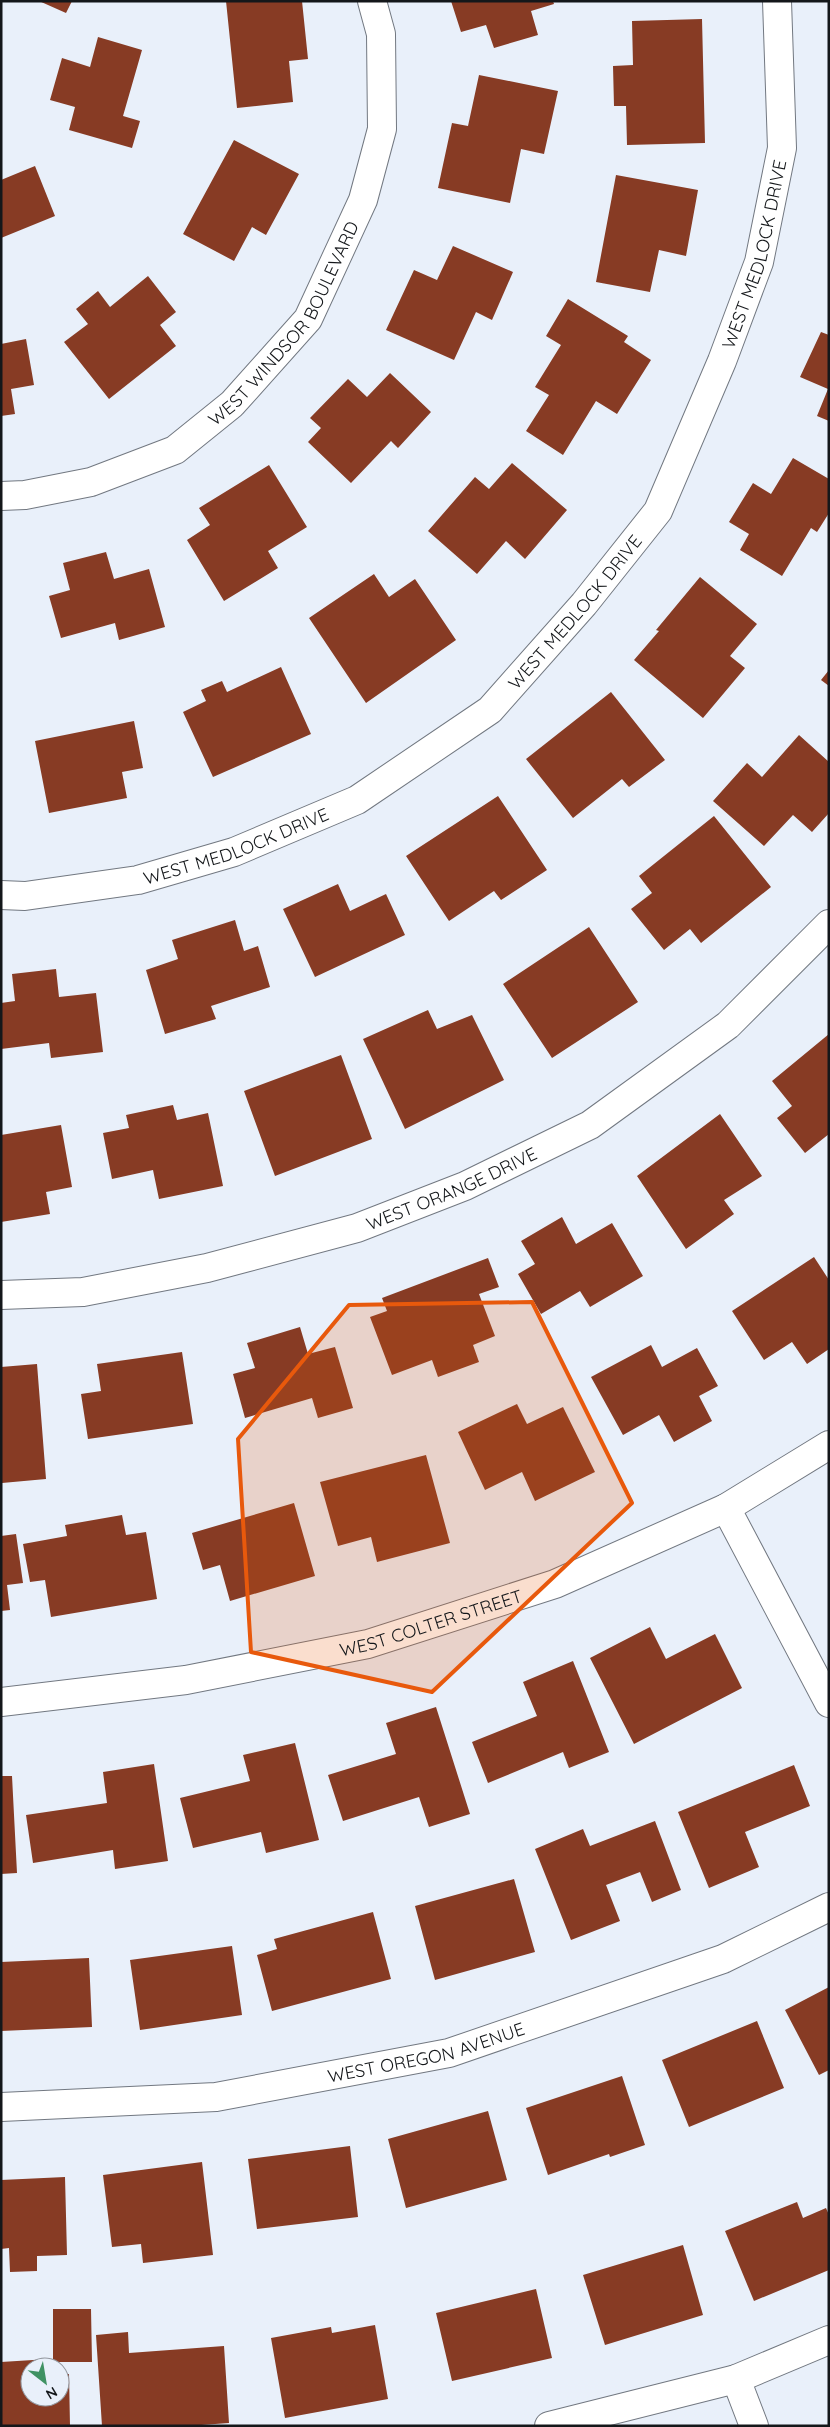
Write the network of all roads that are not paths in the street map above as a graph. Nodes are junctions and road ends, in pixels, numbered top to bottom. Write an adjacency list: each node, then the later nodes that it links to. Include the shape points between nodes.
1 (372, 1): 3 (street, WEST WINDSOR BOULEVARD, via 381,34 382,129 363,200 308,319 232,404 175,450 91,482 25,496)
2 (777, 1): 4 (street, WEST MEDLOCK DRIVE, via 782,148 759,262 722,361 658,511 584,604 490,710 356,800 234,852 138,880 26,896)
3 (1, 496)
4 (1, 894)
5 (829, 924): 6 (street, WEST ORANGE DRIVE, via 728,1025 698,1047 590,1124 465,1186 357,1228 207,1268 83,1292)
6 (1, 1295)
7 (829, 1445): 8 (street, WEST COLTER STREET)
8 (726, 1508): 9 (street, WEST COLTER STREET, via 555,1584 368,1644 186,1680); 10 (street)
9 (1, 1702)
10 (829, 1703)
11 (829, 1907): 12 (street, WEST OREGON AVENUE, via 723,1959 449,2053 216,2096)
12 (1, 2107)
13 (829, 2340): 14 (street)
14 (736, 2379): 15 (street); 16 (street)
15 (549, 2426)
16 (754, 2426)

